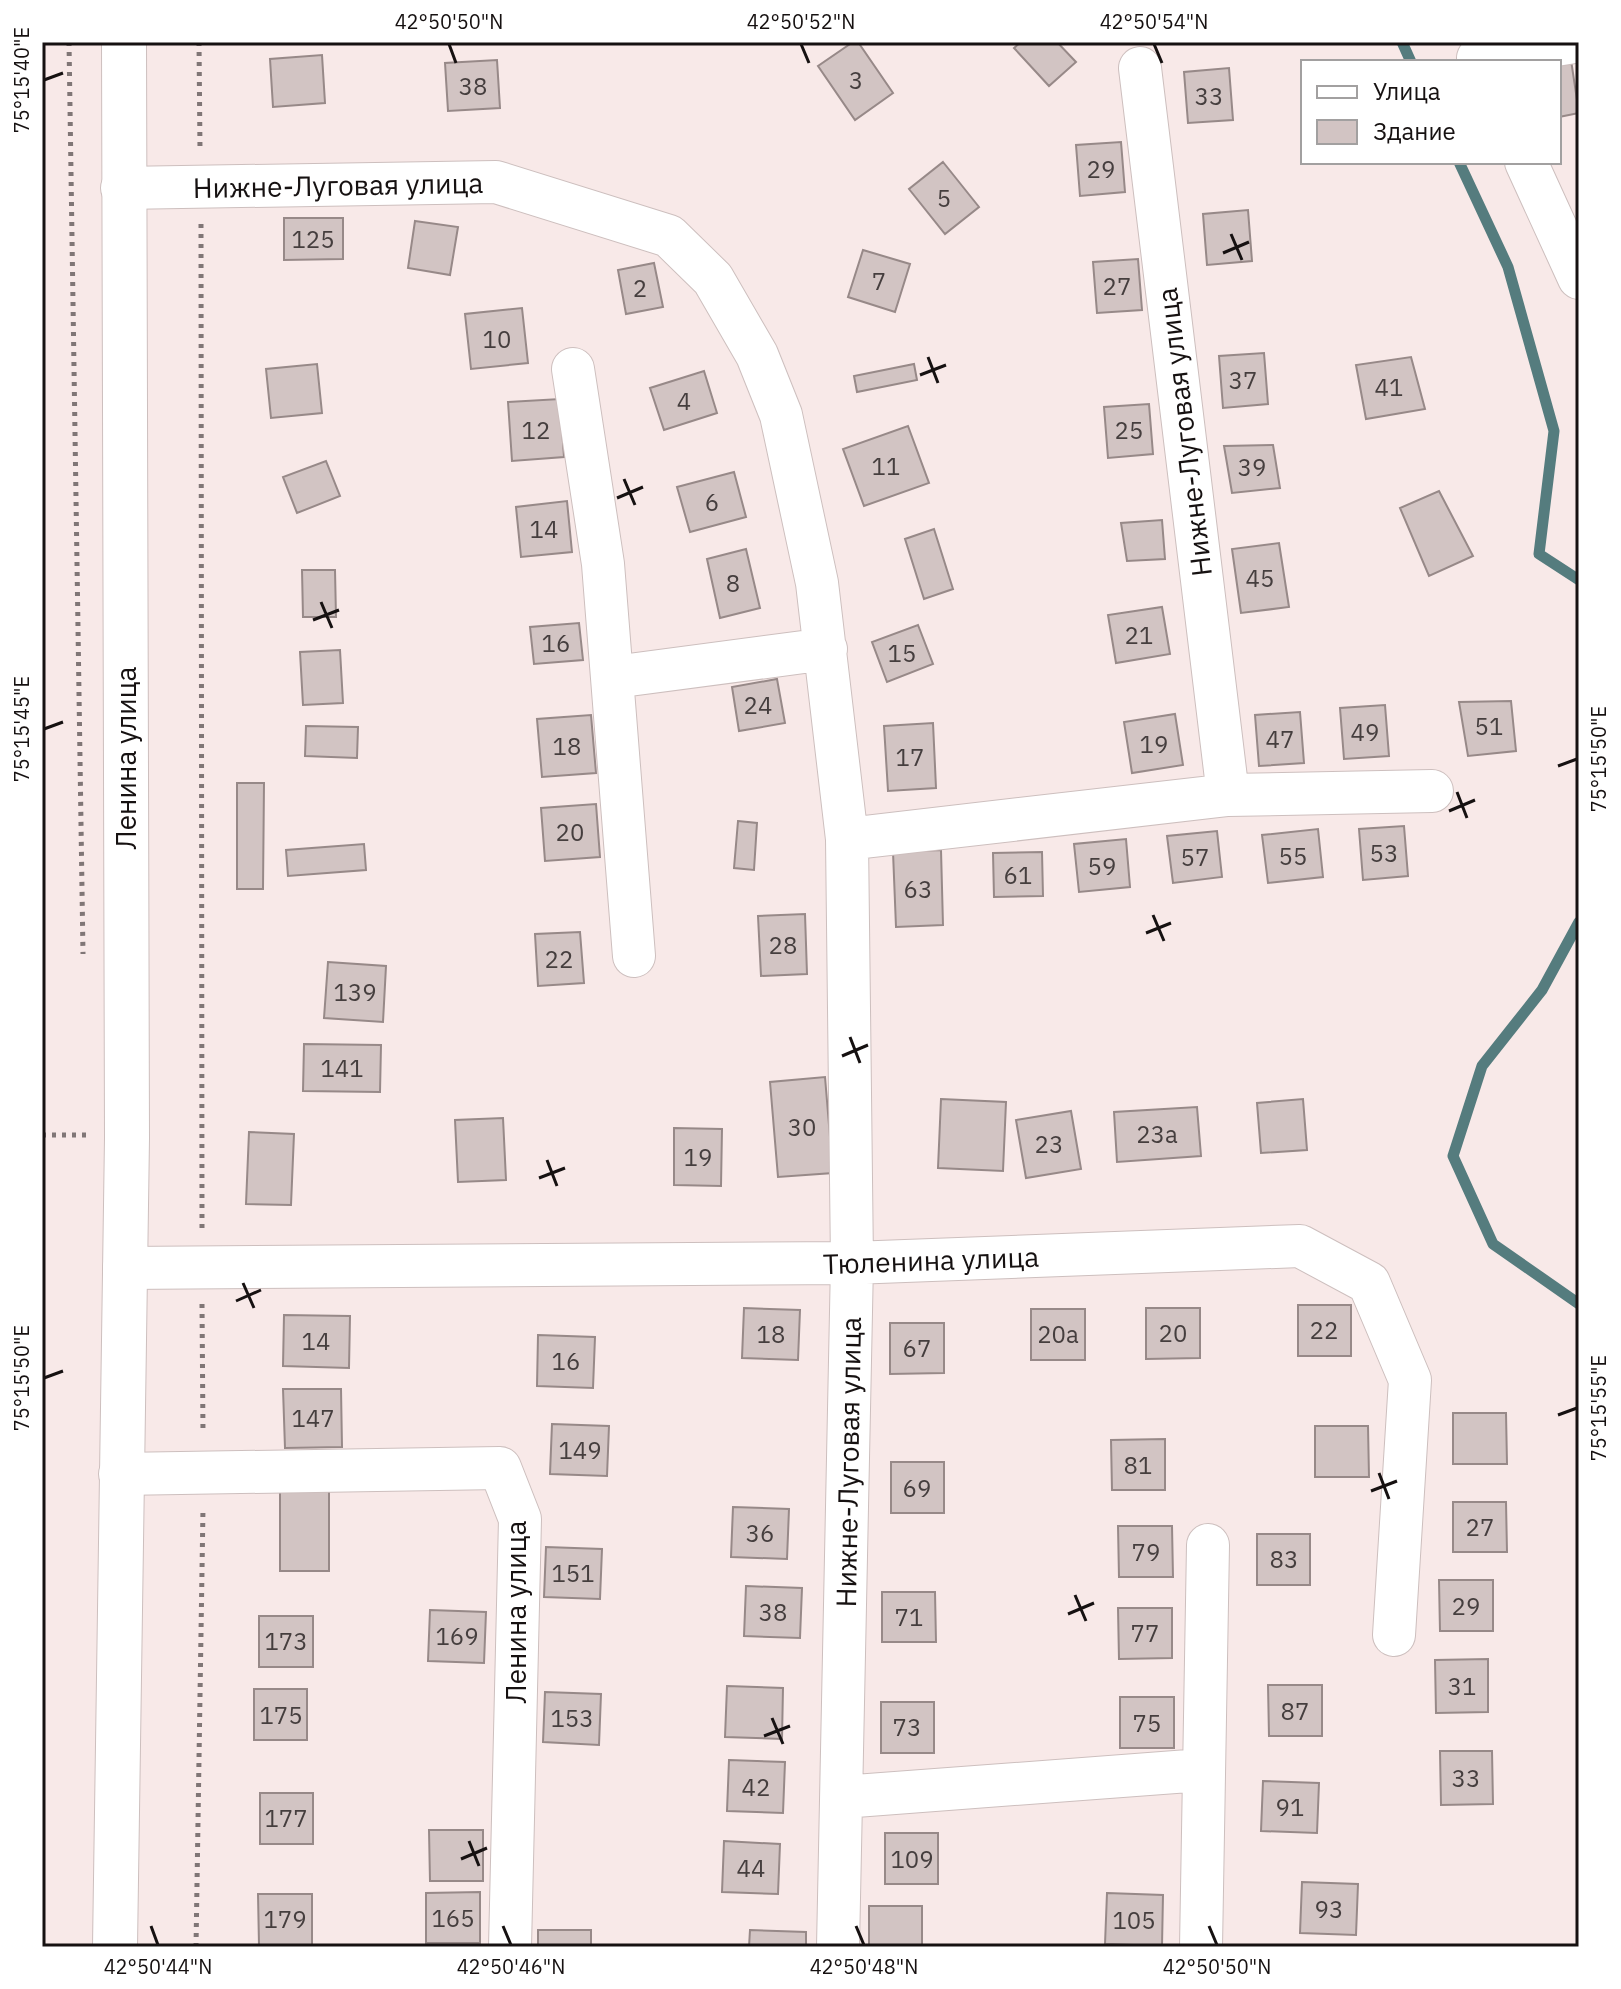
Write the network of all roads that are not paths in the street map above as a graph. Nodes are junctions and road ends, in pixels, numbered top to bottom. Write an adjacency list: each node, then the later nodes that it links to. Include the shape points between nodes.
1 (124, 42): 6 (main road, Ленина улица)
2 (1574, 42): 3 (street)
3 (1475, 54)
4 (1140, 68): 12 (street, Нижне-Луговая улица)
5 (1527, 164): 7 (street)
6 (122, 188): 9 (street, Нижне-Луговая улица, via 496,182 669,236 713,279 757,355 781,415); 16 (main road, Ленина улица)
7 (1579, 278)
8 (573, 369): 10 (street, via 603,564)
9 (826, 649): 10 (street); 13 (street, Нижне-Луговая улица)
10 (614, 677): 14 (street)
11 (1432, 791): 12 (street)
12 (1228, 795): 13 (street)
13 (847, 839): 15 (street, Нижне-Луговая улица)
14 (634, 956)
15 (852, 1263): 16 (street, Тюленина улица); 19 (street, Тюленина улица, via 1300,1246 1369,1283 1410,1380); 21 (street, Нижне-Луговая улица)
16 (124, 1268): 17 (main road, Ленина улица)
17 (120, 1474): 22 (main road, Ленина улица); 23 (street, Ленина улица, via 500,1468 520,1519)
18 (1208, 1545): 20 (street)
19 (1394, 1635)
20 (1202, 1770): 21 (street); 25 (street)
21 (842, 1797): 24 (street, Нижне-Луговая улица)
22 (115, 1947)
23 (510, 1947)
24 (838, 1947)
25 (1201, 1947)

